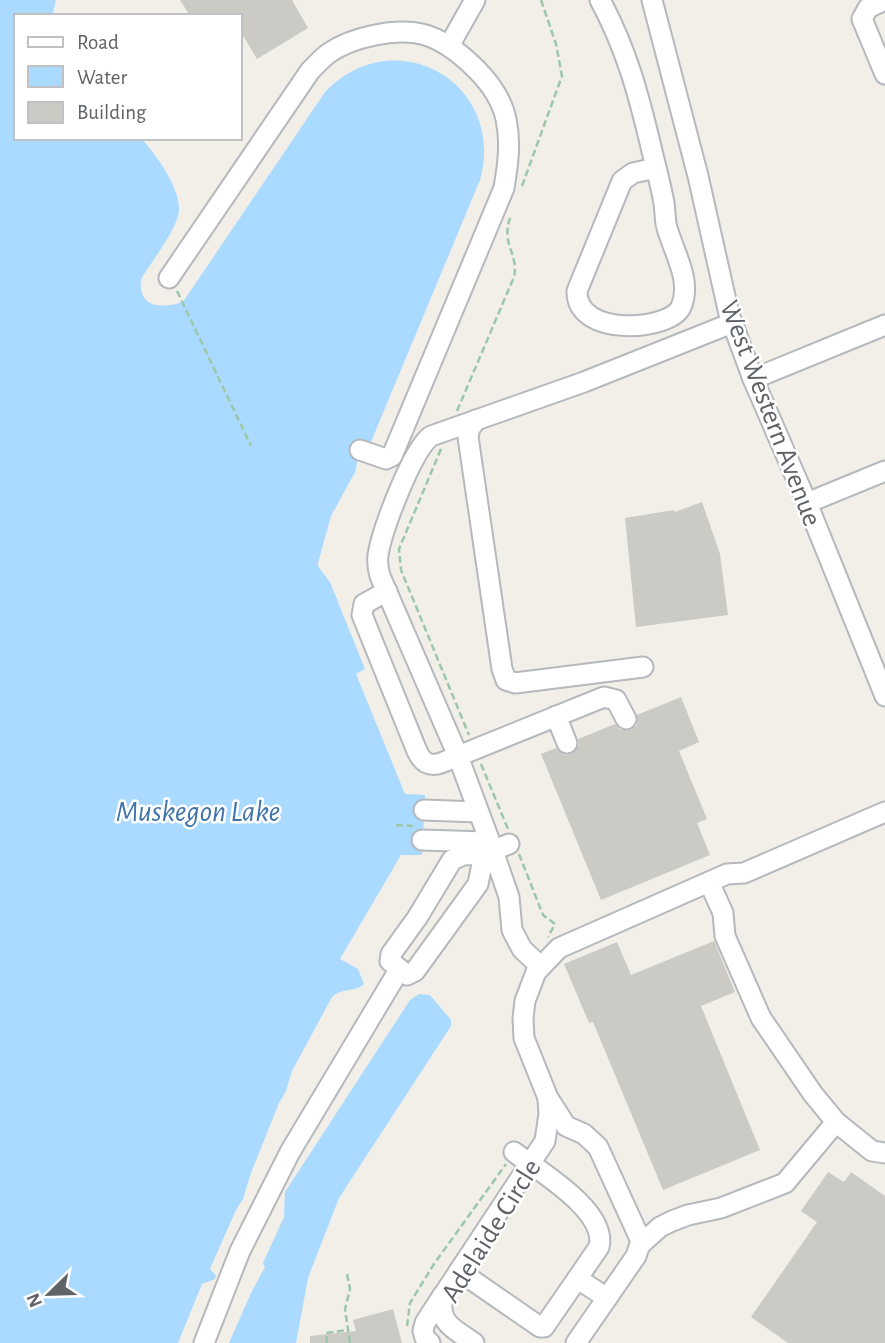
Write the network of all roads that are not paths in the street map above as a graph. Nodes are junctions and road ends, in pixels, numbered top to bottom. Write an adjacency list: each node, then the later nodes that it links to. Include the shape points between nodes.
1 (475, 0): 5 (street)
2 (600, 0): 7 (street, via 632,71)
3 (652, 0): 9 (street, West Western Avenue)
4 (885, 1): 6 (street, via 867,8 862,19)
5 (449, 47): 8 (street, via 422,34 379,33 330,52 310,71); 13 (street, via 484,76 497,96 510,153 504,188 392,456 386,459)
6 (885, 74)
7 (656, 168): 7 (street, via 633,173 622,181 577,291 584,312 615,326 667,318 682,305 684,283 666,225)
8 (169, 278)
9 (732, 323): 11 (street, West Western Avenue); 12 (street)
10 (885, 325): 11 (street)
11 (753, 379): 15 (street, West Western Avenue)
12 (476, 420): 16 (street, via 430,436 413,457 378,554 378,569); 17 (street, via 468,433 506,680 515,683)
13 (360, 450)
14 (885, 471): 15 (street)
15 (807, 503): 18 (street, West Western Avenue)
16 (387, 591): 22 (street); 22 (street, via 364,604 362,615 416,751 433,765)
17 (643, 667)
18 (885, 696)
19 (556, 716): 20 (street, via 608,697 619,703); 21 (street); 22 (street)
20 (626, 719)
21 (568, 743)
22 (458, 757): 24 (street)
23 (885, 800): 27 (street, Adelaide Circle, via 741,862)
24 (478, 812): 26 (street); 26 (street, via 423,826)
25 (885, 812): 27 (street, Adelaide Circle, via 744,873)
26 (494, 848): 28 (street, via 509,897 512,930 522,949); 29 (street, via 478,884 415,971 407,975); 29 (street, via 463,855 447,865 391,954 390,961)
27 (718, 878): 28 (street, Adelaide Circle, via 568,943); 31 (street, via 725,936 757,1011)
28 (540, 966): 30 (street, Adelaide Circle, via 525,1001 523,1032)
29 (399, 970): 42 (street, via 290,1152 240,1251)
30 (548, 1098): 32 (street, Adelaide Circle, via 563,1123); 33 (street, Adelaide Circle)
31 (836, 1122): 34 (street, via 872,1151); 36 (street, via 785,1182 721,1208 680,1217)
32 (577, 1132): 33 (street, Adelaide Circle, via 558,1133); 36 (street, Adelaide Circle, via 591,1139 602,1153)
33 (544, 1143): 35 (street, Adelaide Circle)
34 (885, 1153)
35 (522, 1158): 37 (street, Adelaide Circle); 38 (street, via 589,1212 600,1245)
36 (641, 1244): 40 (street)
37 (459, 1271): 38 (street, via 542,1327); 39 (street, Adelaide Circle)
38 (578, 1279): 40 (street)
39 (444, 1294): 41 (street, Adelaide Circle, via 443,1317); 43 (street, via 423,1326)
40 (607, 1298): 45 (street)
41 (469, 1339): 44 (street)
42 (204, 1343)
43 (430, 1343)
44 (442, 1343)
45 (576, 1343)

